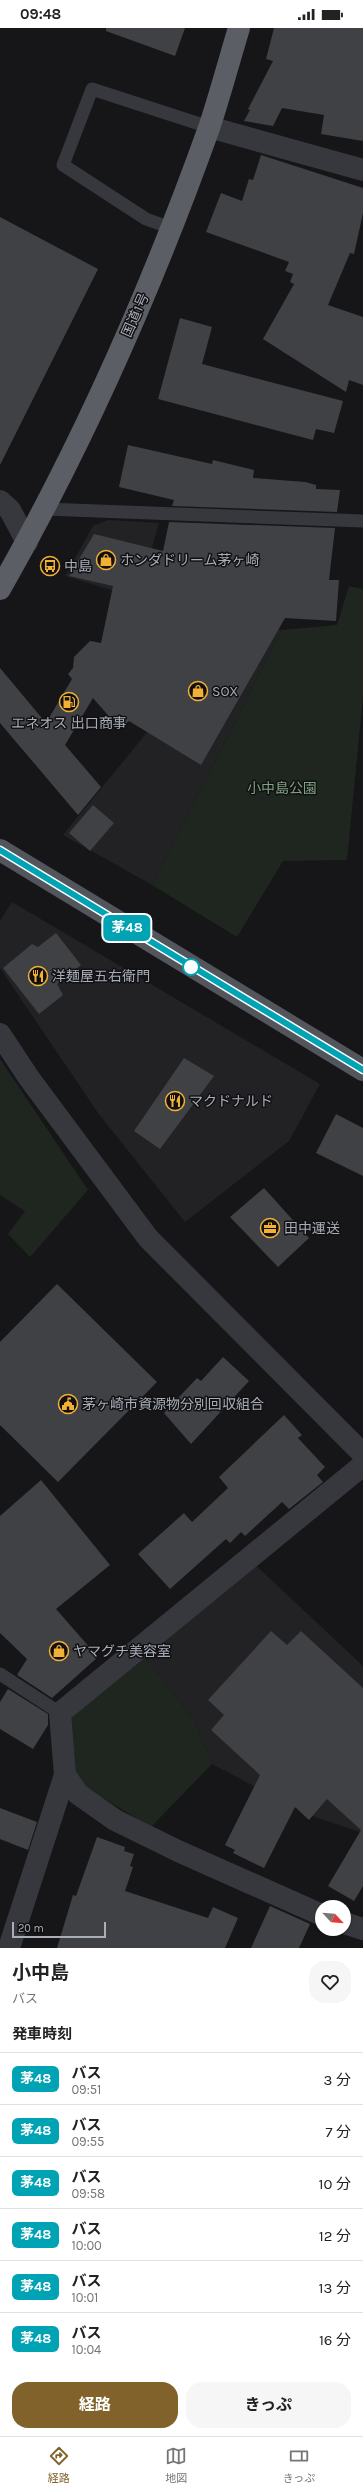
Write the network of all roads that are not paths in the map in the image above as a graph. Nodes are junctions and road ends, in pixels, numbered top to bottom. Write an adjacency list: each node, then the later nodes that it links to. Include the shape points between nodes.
1 (239, 28): 2 (highway, 国道1号)
2 (209, 126): 3 (street); 4 (highway, 国道1号); 4 (lane, via 92,90 63,164 146,218)
3 (363, 170)
4 (171, 228): 6 (highway, 国道1号, via 109,374)
5 (0, 500): 8 (street, via 10,510)
6 (45, 508): 7 (lane); 8 (highway, 国道1号)
7 (363, 521)
8 (27, 542): 9 (highway, 国道1号)
9 (0, 589)
10 (0, 850): 12 (main road)
11 (0, 1034): 13 (street, via 29,1078 148,1238 251,1338)
12 (363, 1070)
13 (363, 1454)
14 (363, 1465): 16 (street)
15 (0, 1674): 16 (lane)
16 (60, 1713): 17 (street)
17 (65, 1775): 18 (street, via 78,1794 115,1820); 21 (street)
18 (315, 1912)
19 (351, 1925): 20 (street)
20 (363, 1929)
21 (9, 1948)

